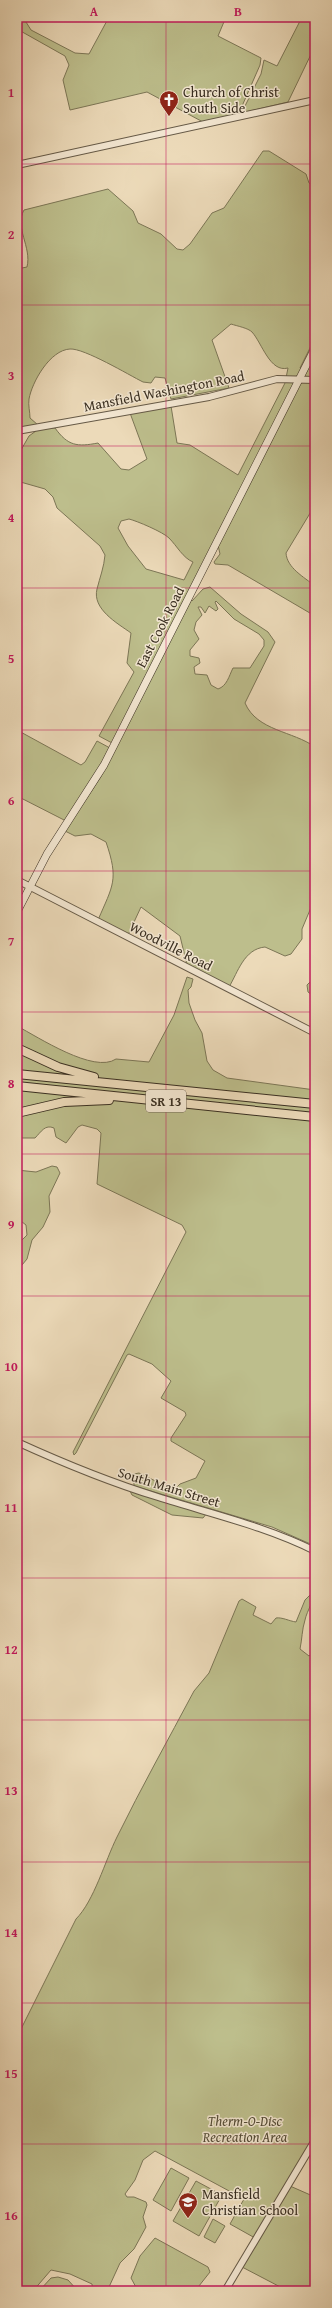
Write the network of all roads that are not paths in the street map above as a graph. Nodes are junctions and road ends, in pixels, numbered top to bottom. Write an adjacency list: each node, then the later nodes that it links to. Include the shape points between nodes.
1 (315, 100): 2 (street)
2 (17, 165)
3 (315, 348): 4 (main road, East Cook Road)
4 (299, 380): 5 (street, Mansfield Washington Road); 6 (street, Mansfield Washington Road, via 277,380 209,397); 8 (main road, East Cook Road, via 101,770)
5 (315, 380)
6 (17, 431)
7 (17, 880): 8 (street, Woodville Road)
8 (29, 887): 9 (main road, East Cook Road); 10 (street, Woodville Road)
9 (17, 912)
10 (315, 1033)
11 (17, 1048): 14 (highway, via 68,1070)
12 (17, 1074): 14 (highway, SR 13)
13 (17, 1086): 16 (highway, SR 13)
14 (150, 1087): 15 (highway, SR 13)
15 (315, 1104)
16 (204, 1105): 17 (highway, via 93,1100 54,1104); 18 (highway, SR 13)
17 (17, 1113)
18 (315, 1116)
19 (17, 1442): 20 (street, South Main Street, via 100,1478 267,1530)
20 (315, 1551)
21 (315, 2140): 22 (street)
22 (225, 2291)

